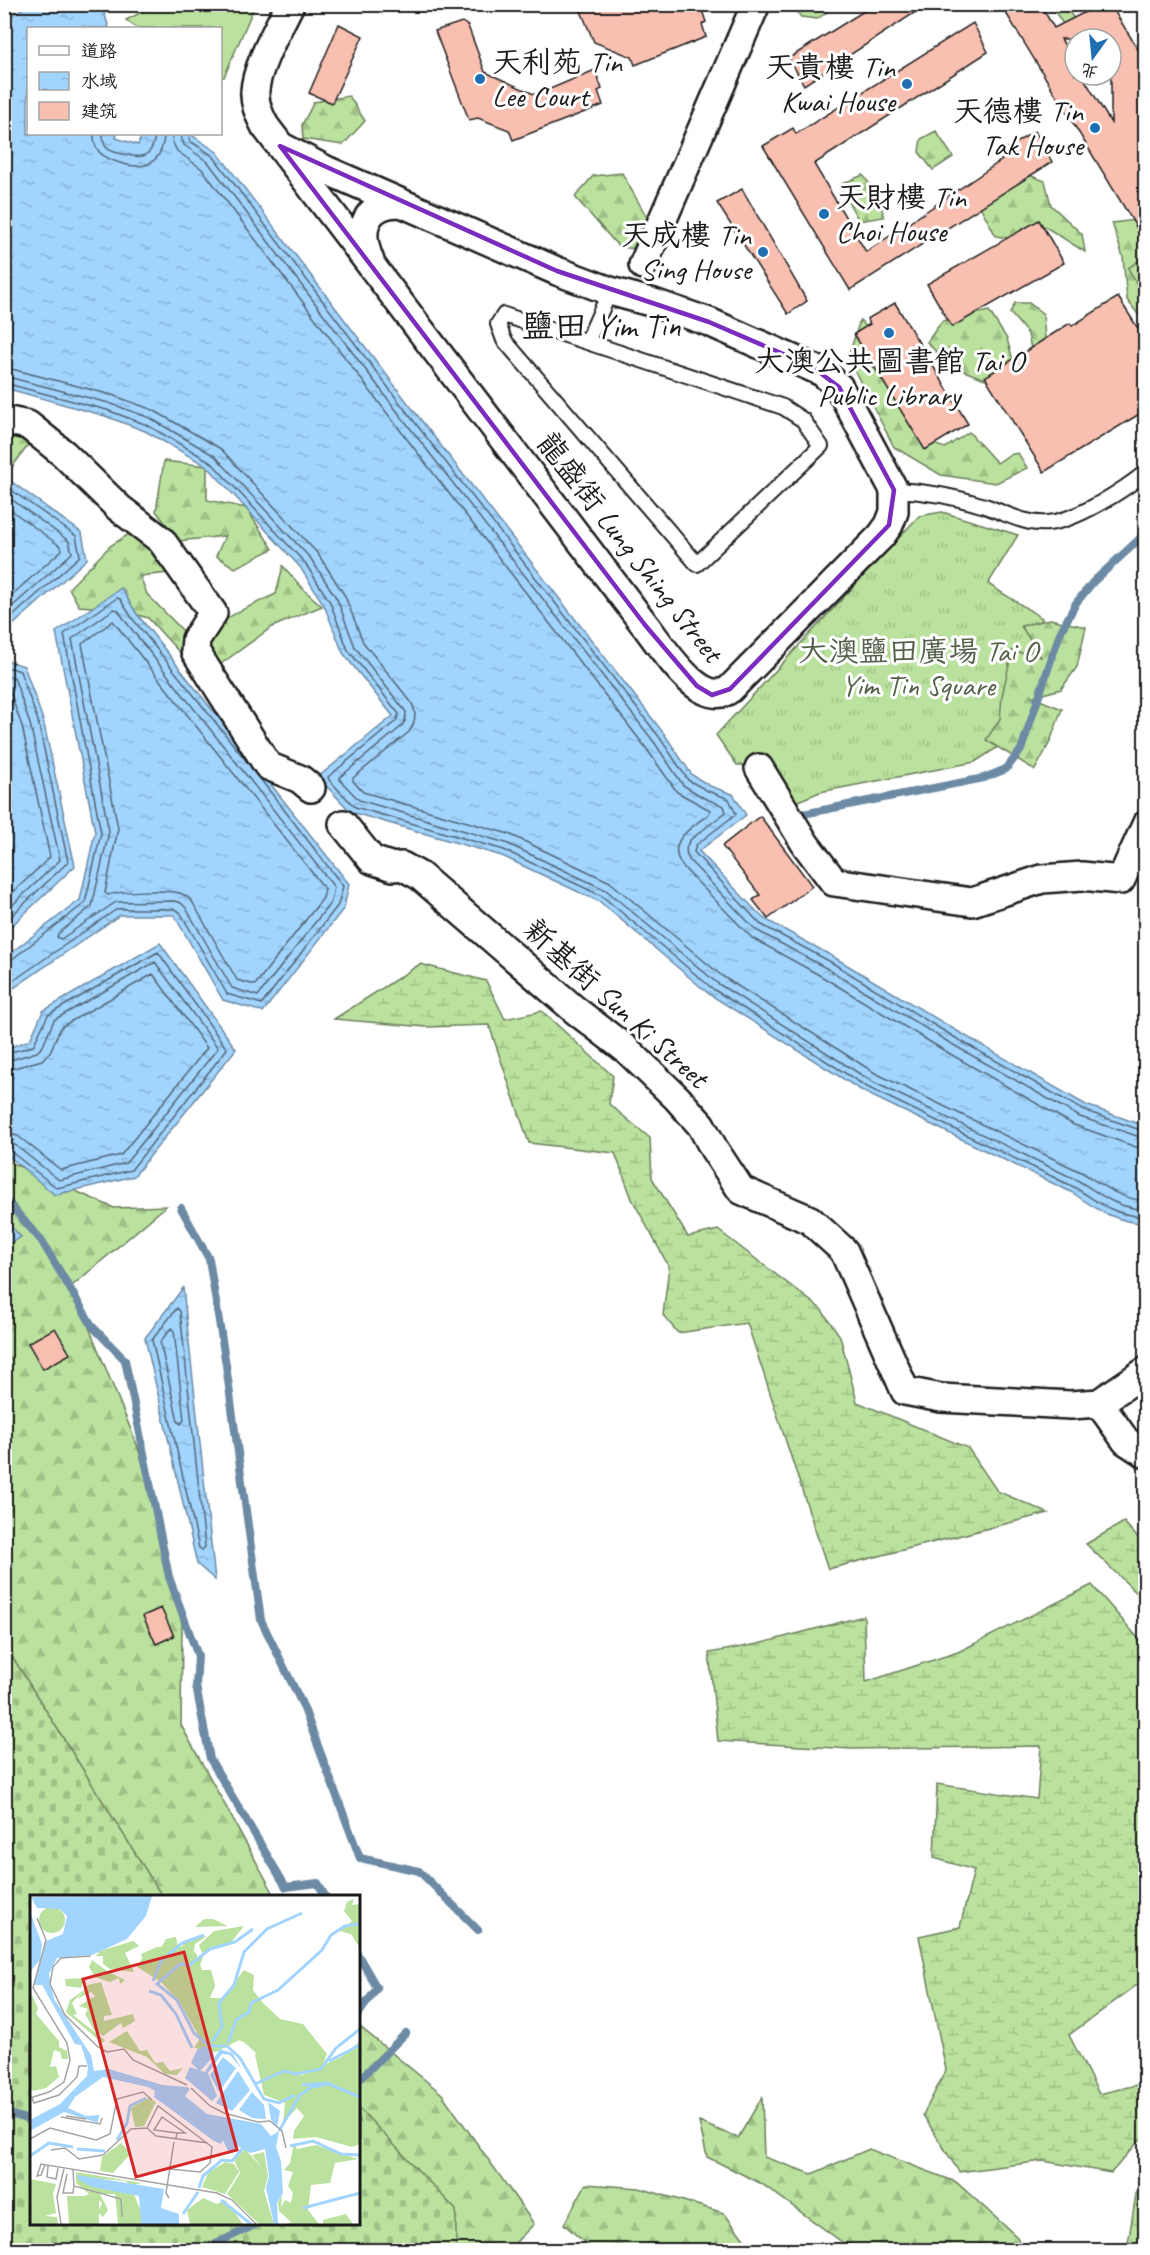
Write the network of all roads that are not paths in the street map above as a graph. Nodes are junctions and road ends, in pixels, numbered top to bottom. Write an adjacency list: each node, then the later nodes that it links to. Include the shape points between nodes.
1 (290, 4): 3 (street, 龍盛街 Lung Shing Street, via 260,69 255,90 260,116)
2 (756, 4): 5 (street)
3 (280, 146): 4 (street, 龍盛街 Lung Shing Street); 6 (street, 龍盛街 Lung Shing Street)
4 (402, 203): 6 (street, via 375,209 365,224 364,243); 7 (street, 龍盛街 Lung Shing Street)
5 (643, 265)
6 (373, 267): 11 (street, 龍盛街 Lung Shing Street, via 645,625 689,680 705,692 719,695 730,689 880,536 894,512)
7 (610, 291): 8 (lane); 11 (street, 龍盛街 Lung Shing Street, via 710,322 822,372 839,387)
8 (587, 342): 8 (lane, via 783,407 804,420 821,446 697,564 504,340 498,324 504,315)
9 (4, 420): 13 (street, via 28,425 160,540 213,613 196,639 195,651 268,766)
10 (1146, 472): 11 (lane, via 1105,500 1048,523 1031,522 982,505 932,494)
11 (894, 490)
12 (759, 768): 15 (street, via 806,845 834,882 845,884 972,902 1042,879 1082,876 1121,880)
13 (312, 788)
14 (343, 824): 17 (street, 新基街 Sun Ki Street, via 372,860 402,866 420,876 627,1050 702,1125 741,1190 810,1220 844,1251 905,1391 941,1398)
15 (1146, 825)
16 (1146, 1371): 17 (street)
17 (1099, 1403): 18 (street, via 1126,1441)
18 (1146, 1454)

